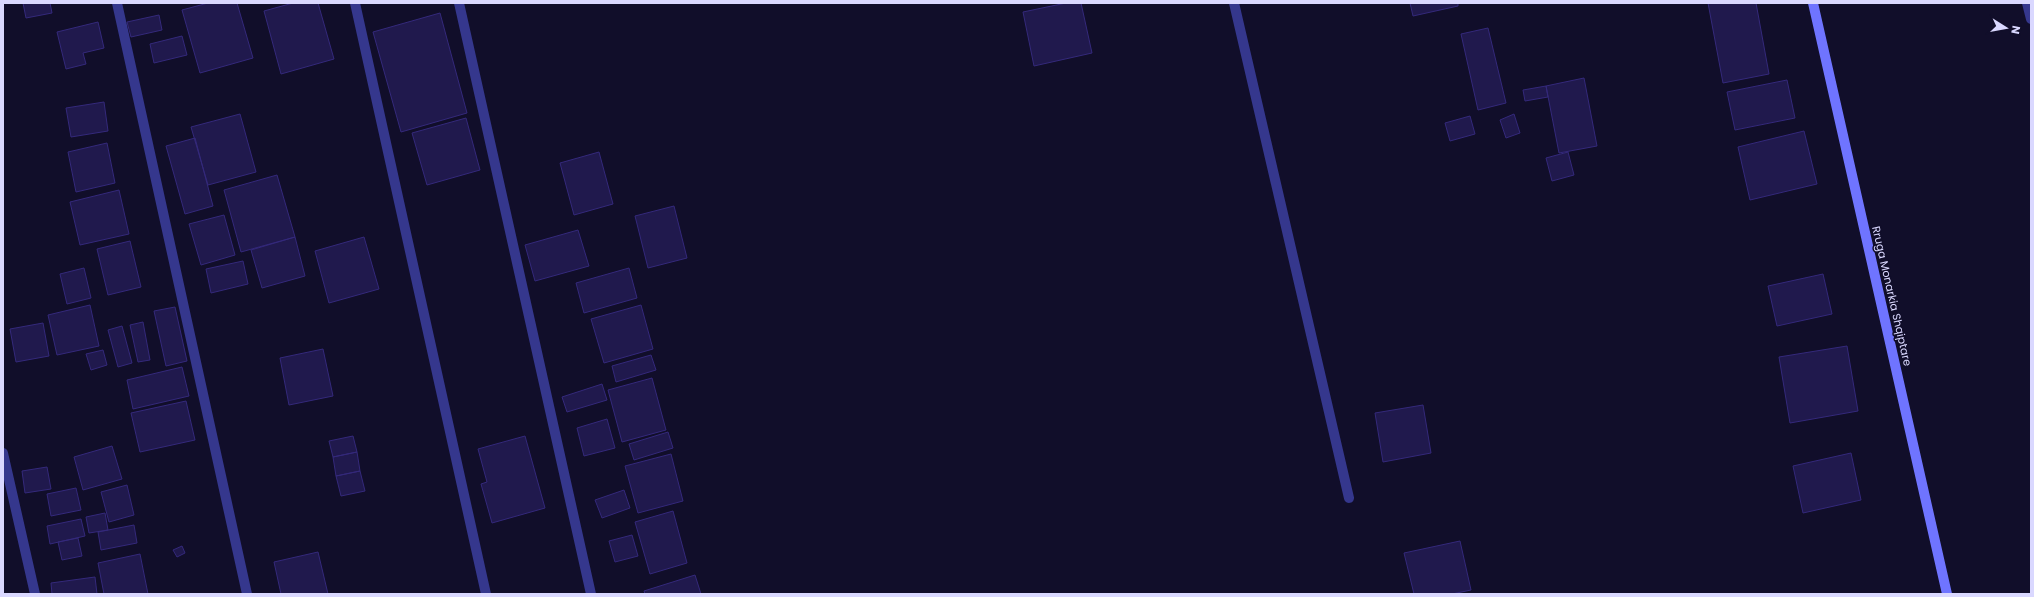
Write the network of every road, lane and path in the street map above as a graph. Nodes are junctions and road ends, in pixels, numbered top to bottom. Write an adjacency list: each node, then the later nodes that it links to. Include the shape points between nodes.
1 (117, 3): 11 (street)
2 (355, 3): 12 (street)
3 (459, 3): 13 (street)
4 (1234, 3): 9 (street)
5 (1813, 3): 14 (street, Rruga Monarkia Shqiptare)
6 (2027, 3): 7 (street)
7 (2031, 19)
8 (3, 453): 10 (street)
9 (1349, 498)
10 (35, 594)
11 (247, 594)
12 (486, 594)
13 (591, 594)
14 (1947, 594)

